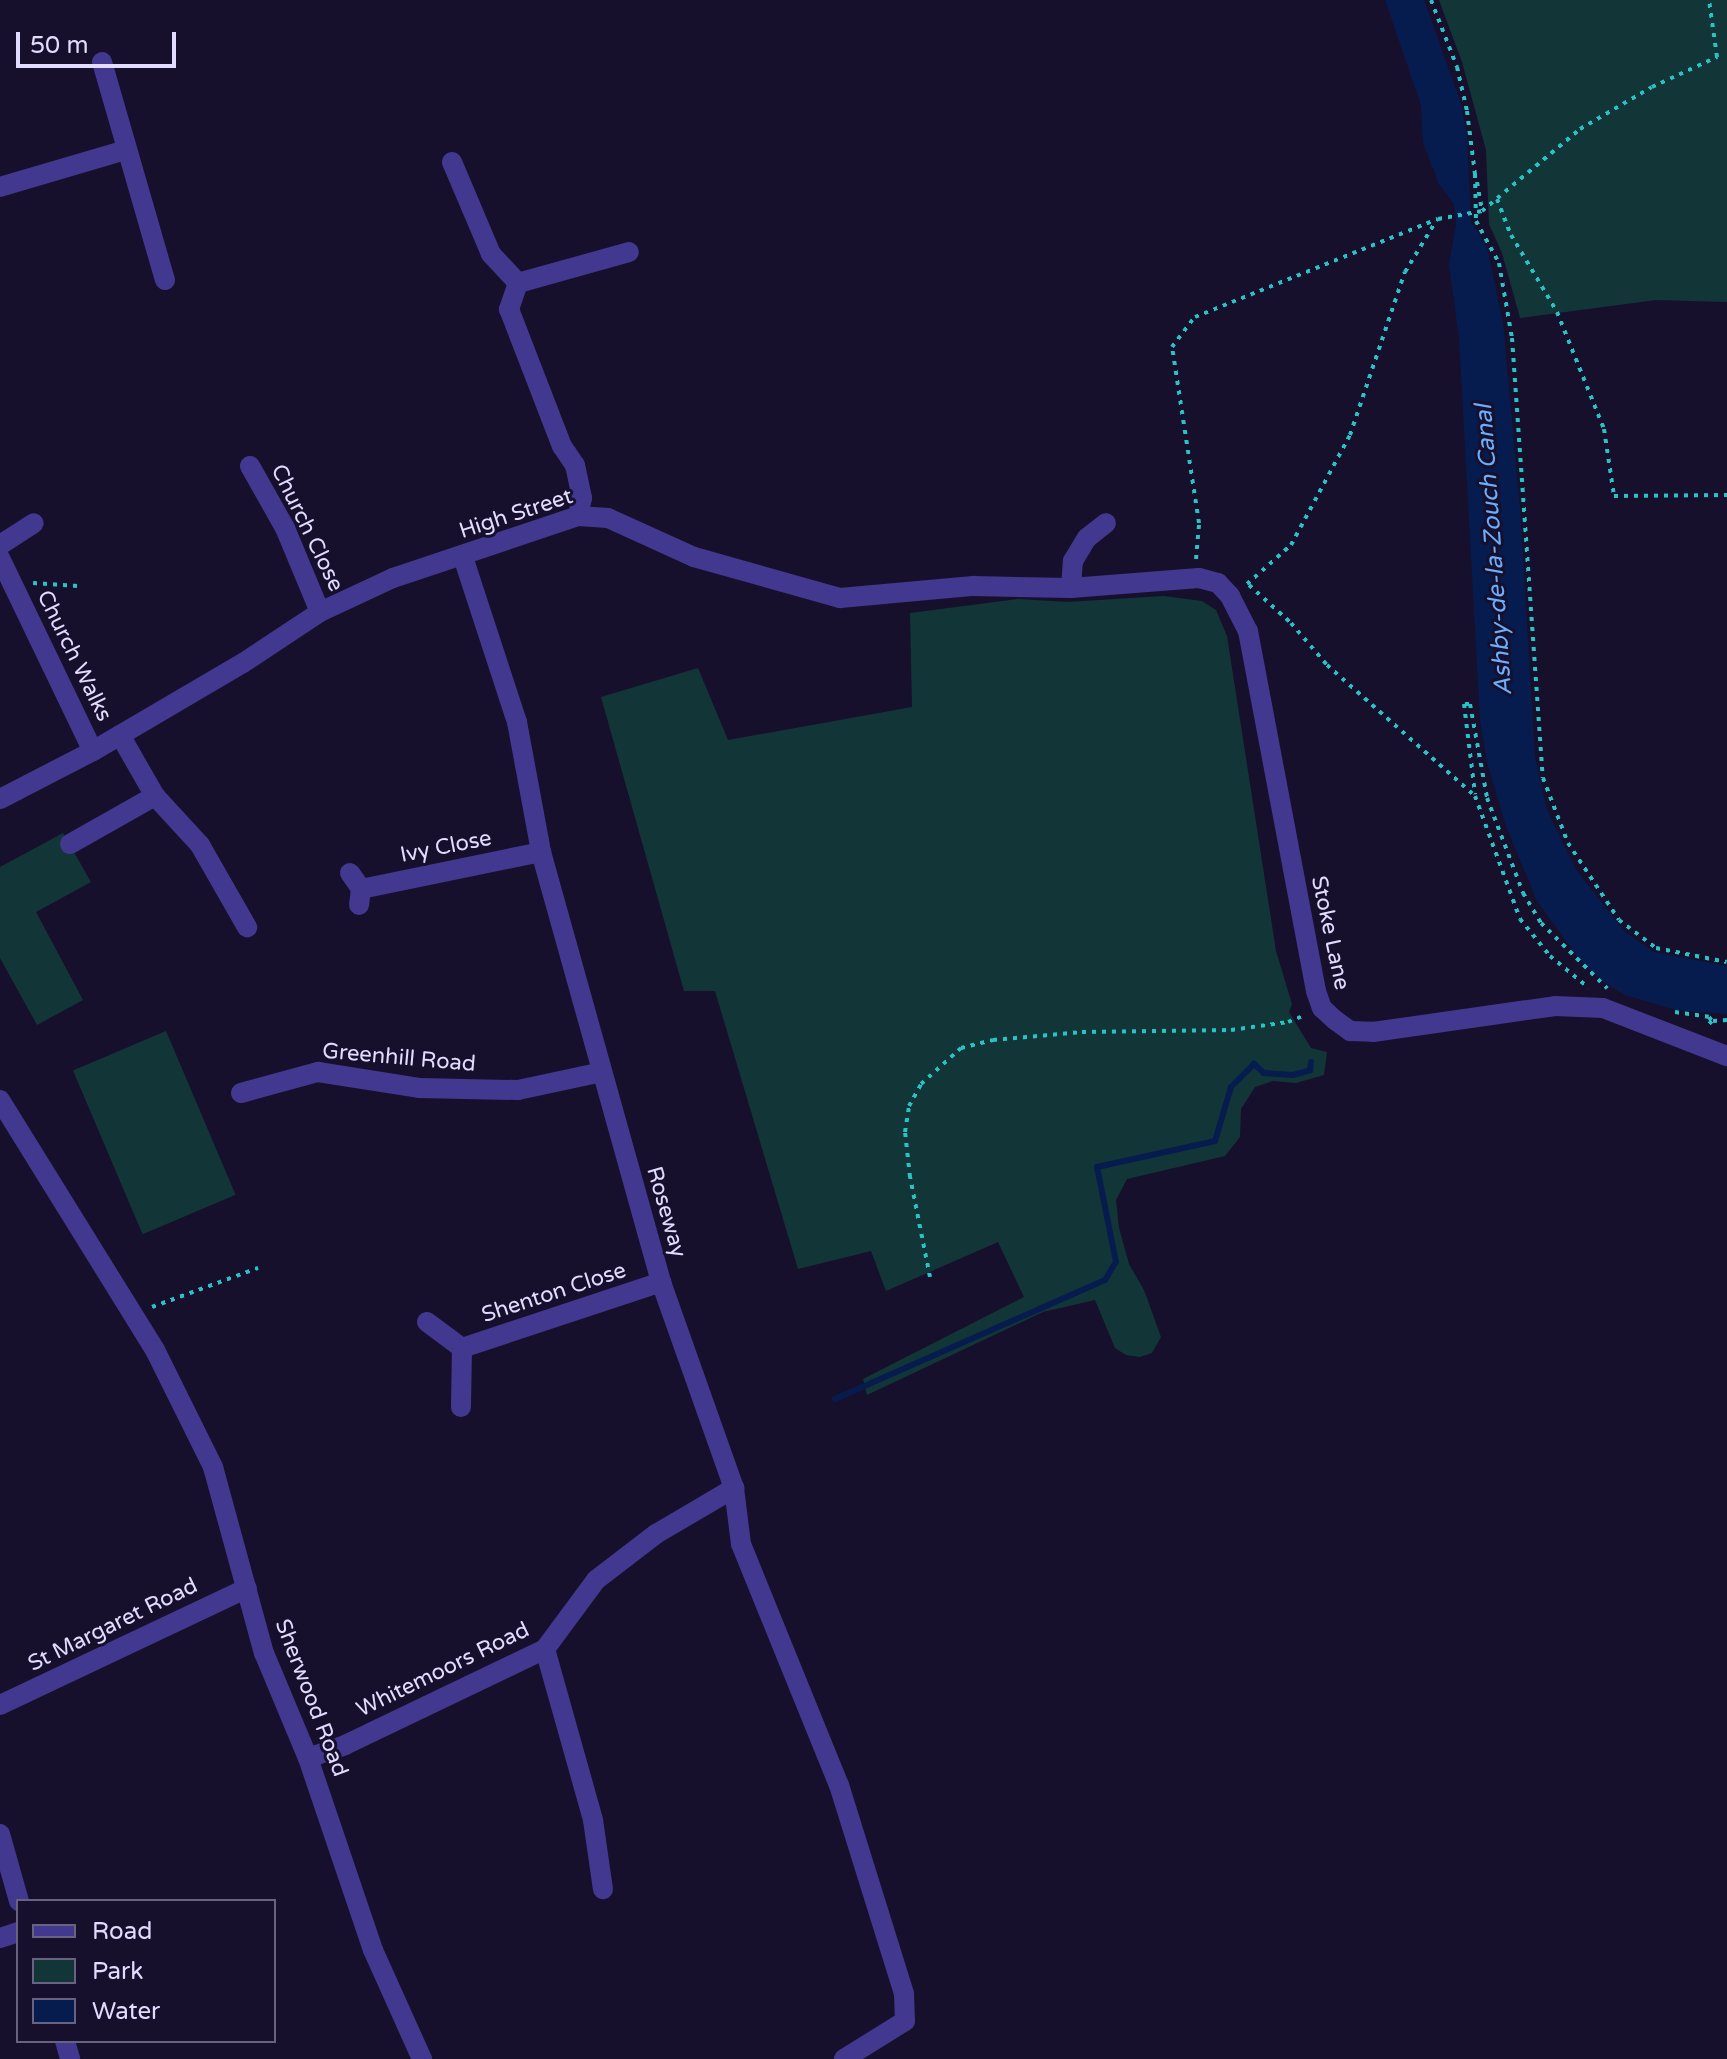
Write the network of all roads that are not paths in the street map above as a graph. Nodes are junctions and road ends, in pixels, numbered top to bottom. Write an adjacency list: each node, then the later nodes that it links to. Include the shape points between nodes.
1 (102, 62): 2 (street)
2 (126, 150): 4 (street); 6 (street)
3 (452, 162): 7 (street, via 491,254)
4 (0, 187)
5 (629, 252): 7 (street)
6 (165, 280)
7 (518, 283): 9 (street, via 509,309 562,446 575,465 582,498)
8 (250, 466): 17 (street, Church Close, via 285,528)
9 (578, 516): 13 (street, High Street); 15 (street, High Street, via 608,518 694,557 840,598 973,586)
10 (34, 523): 12 (street)
11 (1106, 523): 15 (street, via 1087,538 1073,561)
12 (0, 545)
13 (463, 557): 17 (street, High Street, via 393,578); 23 (street, Roseway, via 517,722)
14 (0, 558): 19 (street, Church Walks)
15 (1071, 588): 16 (street, High Street, via 1199,578 1218,583)
16 (1230, 596): 26 (street, Stoke Lane, via 1248,631 1322,1008 1350,1031 1373,1032 1555,1006 1603,1008)
17 (320, 612): 18 (street, High Street)
18 (120, 735): 19 (street, High Street); 20 (street)
19 (93, 751): 21 (street, High Street)
20 (155, 796): 22 (street); 25 (street, via 200,845)
21 (0, 799)
22 (70, 844)
23 (541, 852): 24 (street, Ivy Close); 27 (street, Roseway)
24 (357, 889)
25 (247, 927)
26 (1727, 1056)
27 (602, 1072): 28 (street, Greenhill Road, via 518,1090 419,1088 318,1072); 30 (street, Roseway)
28 (241, 1093)
29 (0, 1100): 35 (street, Sherwood Road, via 155,1350 213,1467)
30 (661, 1282): 32 (street, Shenton Close); 34 (street, Roseway)
31 (427, 1322): 32 (street)
32 (462, 1348): 33 (street)
33 (461, 1407)
34 (734, 1488): 36 (street, Whitemoors Road, via 656,1534 596,1580); 43 (street, Roseway, via 741,1544 839,1785 907,2009 905,2021)
35 (247, 1588): 37 (street, St Margaret Road); 38 (street, Sherwood Road, via 264,1653)
36 (545, 1649): 38 (street, Whitemoors Road); 40 (street, via 593,1820)
37 (0, 1705)
38 (308, 1758): 42 (street, Sherwood Road, via 370,1940)
39 (0, 1834): 41 (street)
40 (603, 1889)
41 (18, 1899)
42 (422, 2059)
43 (844, 2059)

